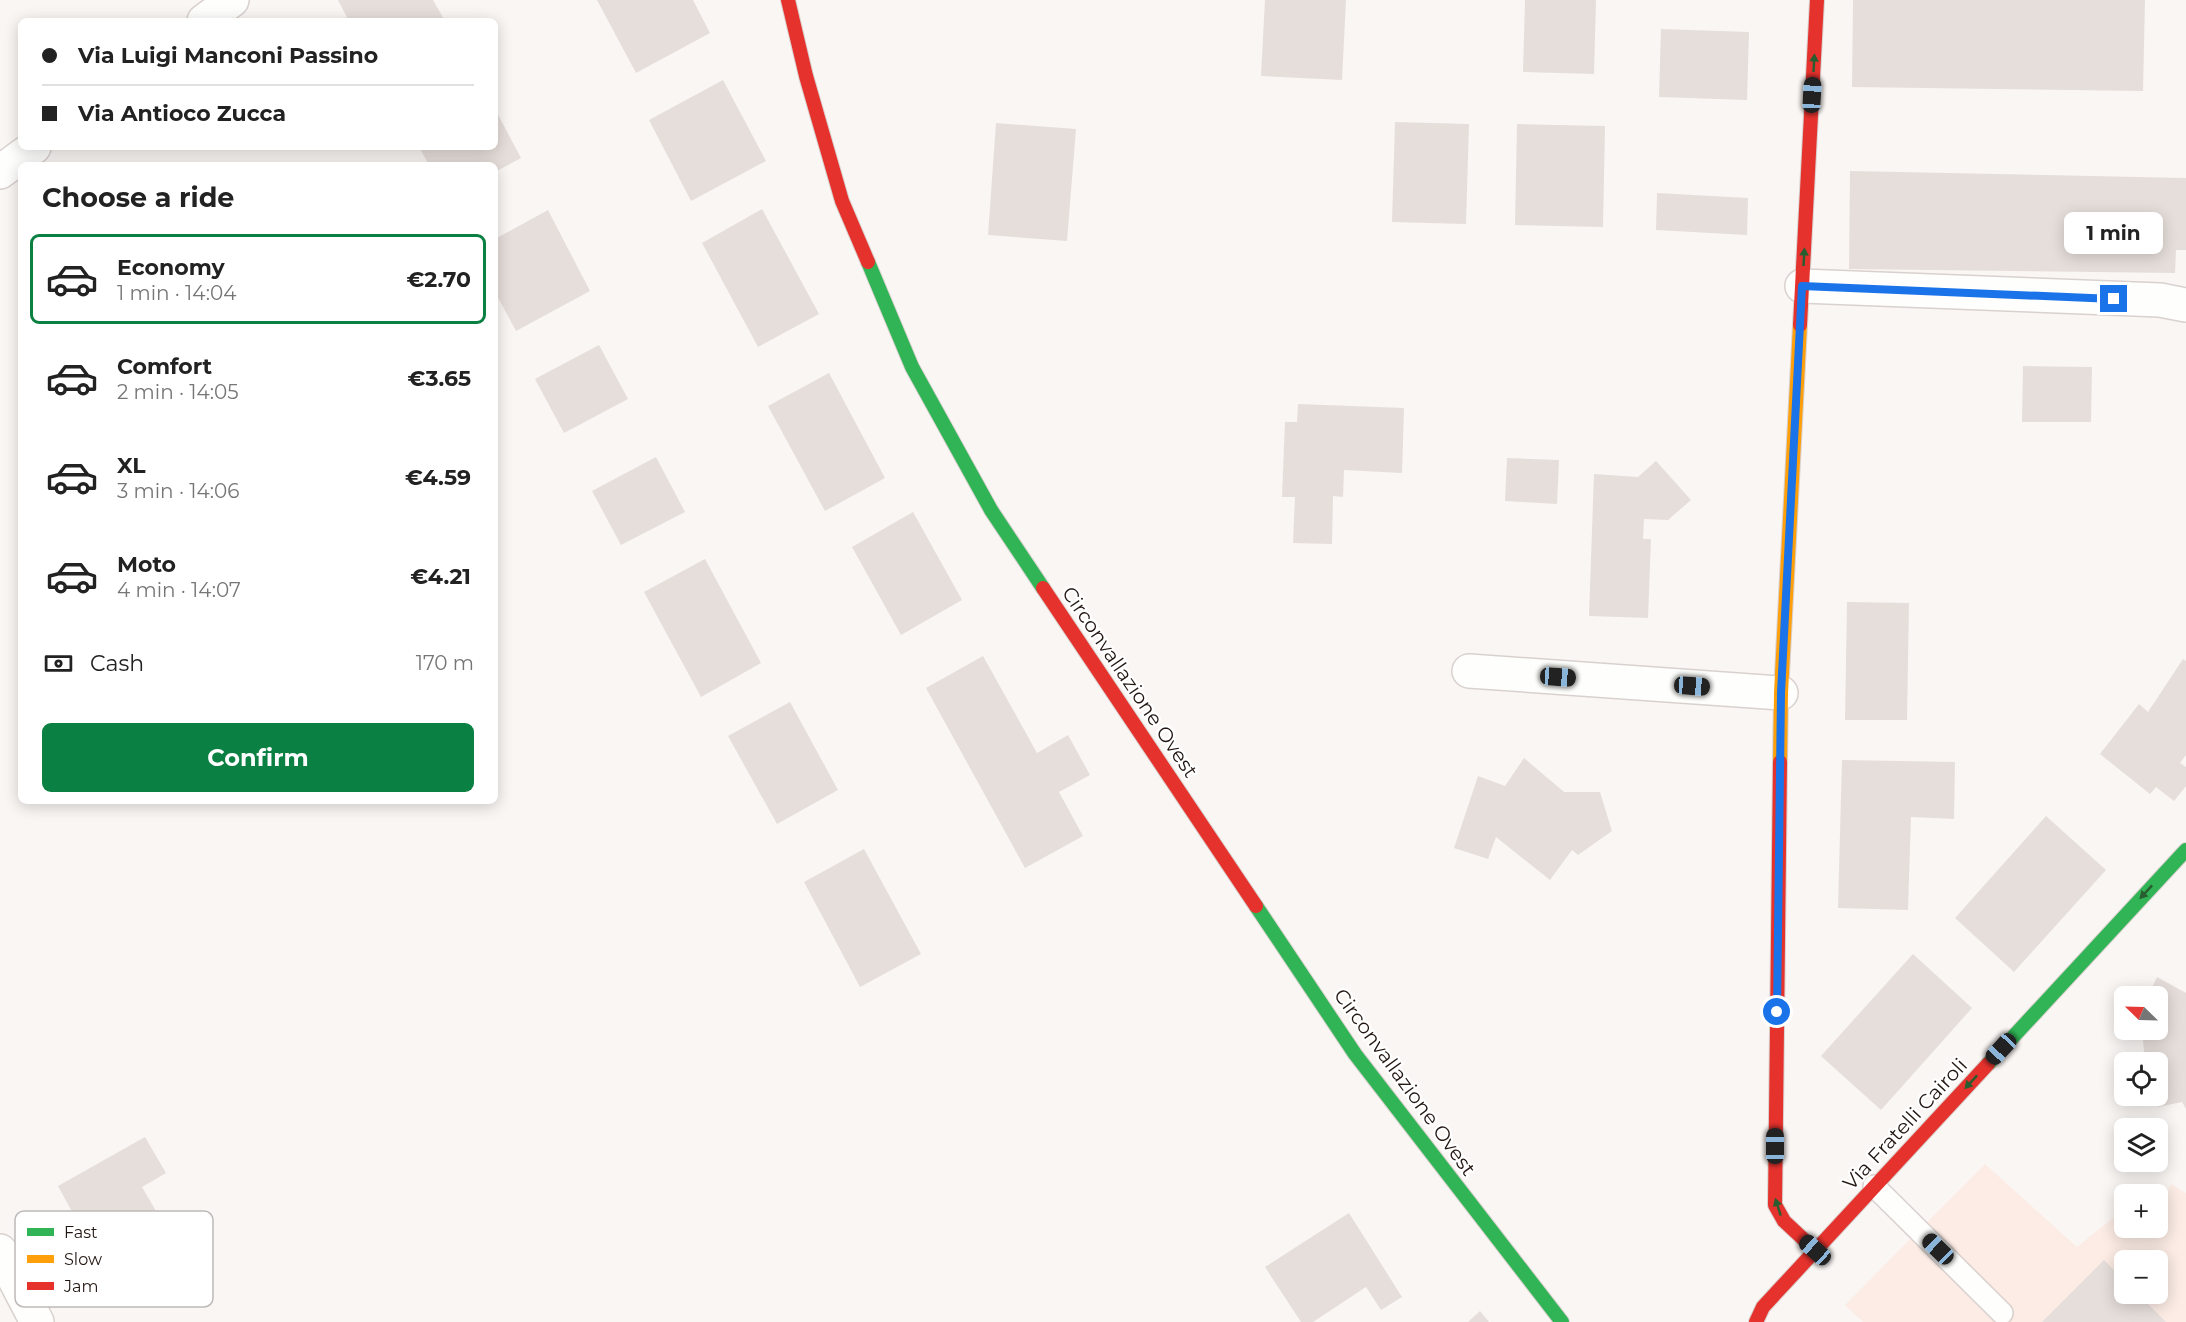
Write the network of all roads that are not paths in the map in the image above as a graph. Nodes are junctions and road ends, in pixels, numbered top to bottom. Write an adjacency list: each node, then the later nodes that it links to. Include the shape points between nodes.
1 (232, 0): 4 (street)
2 (788, 0): 19 (street, Circonvallazione Ovest, via 842,201 912,367 991,510 1355,1054)
3 (1817, 0): 7 (street, one-way to 3)
4 (208, 18)
5 (30, 150): 6 (street)
6 (0, 172)
7 (1802, 286): 8 (street); 10 (street)
8 (2186, 304)
9 (1469, 671): 10 (street)
10 (1781, 693): 13 (street, one-way to 10, via 1784,1221 1775,1206)
11 (2186, 850): 12 (street, Via Fratelli Cairoli, one-way to 12)
12 (1874, 1186): 13 (street, Via Fratelli Cairoli); 17 (lane)
13 (1815, 1250): 20 (street, Via Fratelli Cairoli, via 1763,1307)
14 (0, 1251): 15 (street)
15 (15, 1280)
16 (29, 1307): 18 (street)
17 (2002, 1313)
18 (37, 1322)
19 (1562, 1322)
20 (1756, 1322)

